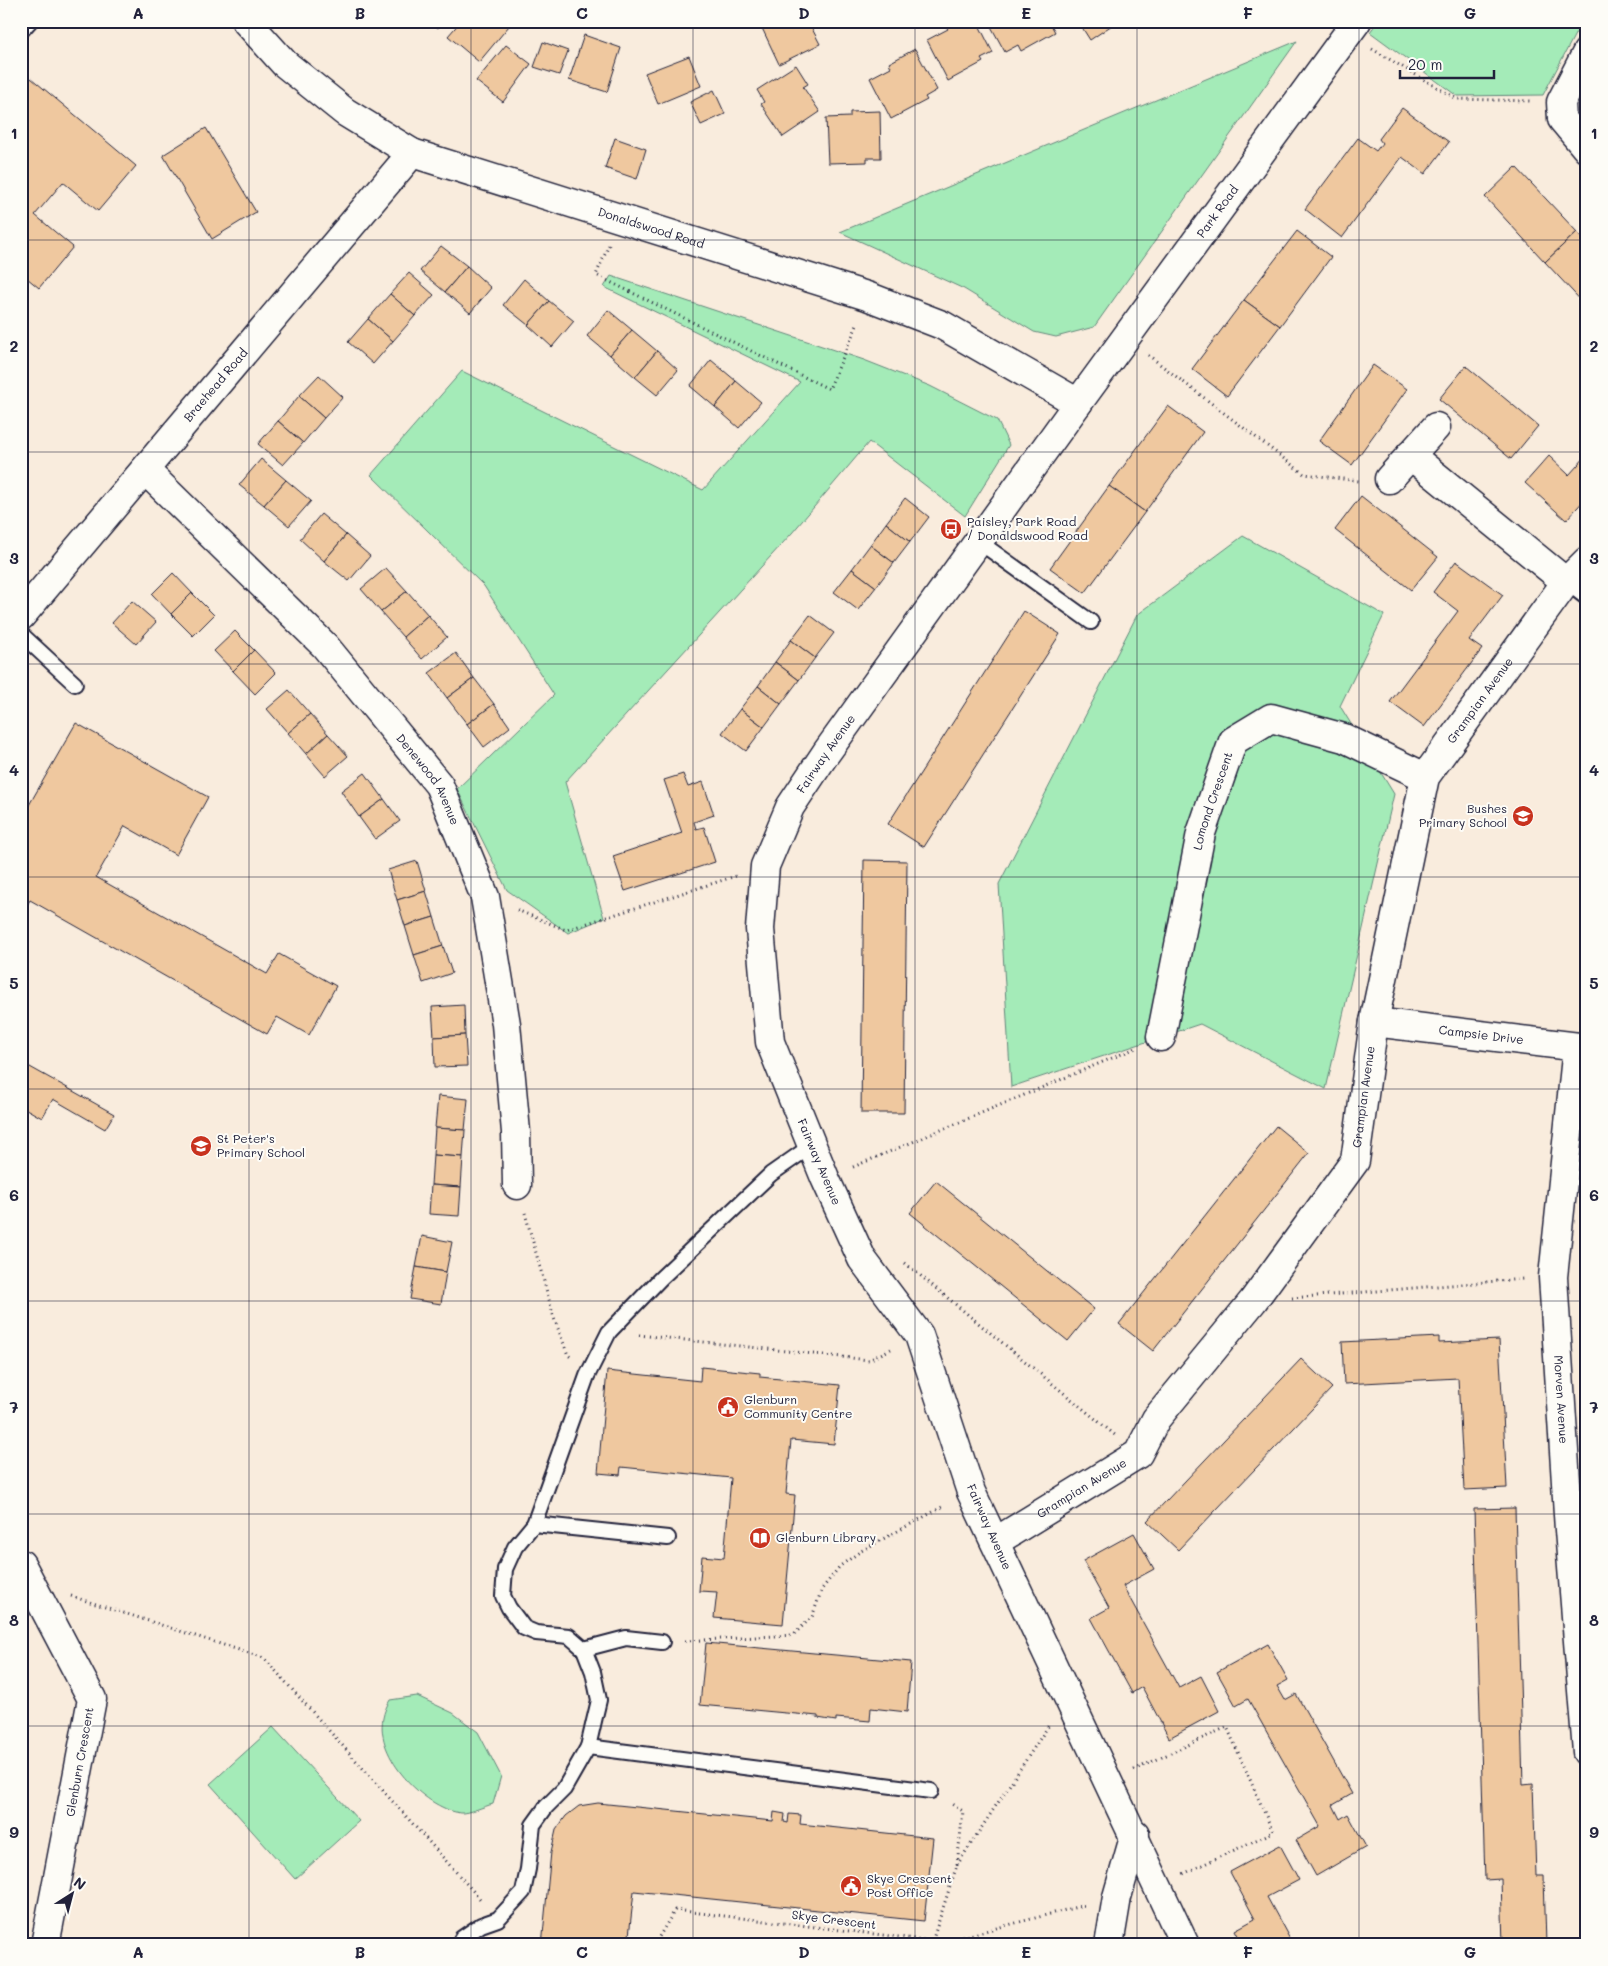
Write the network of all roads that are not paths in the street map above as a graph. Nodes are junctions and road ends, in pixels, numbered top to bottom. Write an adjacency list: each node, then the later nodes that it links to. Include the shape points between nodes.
1 (30, 21): 4 (lane)
2 (246, 21): 7 (street, Donaldswood Road, via 284,63 345,112)
3 (1352, 28): 8 (street, Park Road)
4 (21, 31)
5 (1587, 52): 6 (street, via 1561,102 1562,119)
6 (1587, 149)
7 (412, 153): 8 (street, Donaldswood Road, via 867,296 942,325); 11 (street, Braehead Road)
8 (1078, 403): 13 (street, Fairway Avenue)
9 (1436, 427): 10 (street)
10 (1410, 455): 12 (street); 15 (street)
11 (145, 470): 16 (street, Braehead Road); 25 (street, Denewood Avenue, via 325,646 439,785 485,896 506,1024)
12 (1389, 479)
13 (978, 541): 17 (lane); 24 (street, Fairway Avenue, via 790,807 765,866 760,929 770,1042)
14 (1587, 561): 15 (street, Grampian Avenue)
15 (1576, 590): 20 (street, Grampian Avenue)
16 (21, 616)
17 (1091, 622)
18 (21, 634): 19 (lane)
19 (75, 684)
20 (1425, 777): 21 (street, Grampian Avenue); 22 (street, Lomond Crescent, via 1344,738 1271,718 1233,741 1201,833)
21 (1374, 1022): 23 (street, Campsie Drive); 28 (street, Grampian Avenue, via 1355,1161 1253,1301 1156,1419 1138,1454)
22 (1161, 1038)
23 (1582, 1047): 33 (street, Morven Avenue, via 1554,1277 1569,1530)
24 (811, 1146): 26 (lane, via 771,1174 609,1332 587,1376); 28 (street, Fairway Avenue, via 862,1259 919,1335 971,1492)
25 (518, 1185)
26 (534, 1524): 27 (lane); 31 (lane, via 515,1547 505,1569 503,1596 524,1628 536,1633 569,1636)
27 (668, 1538)
28 (995, 1542): 35 (street, Fairway Avenue)
29 (27, 1574): 36 (street, Glenburn Crescent, via 92,1699)
30 (662, 1642): 31 (lane, via 626,1638)
31 (584, 1649): 32 (lane, via 593,1672 598,1700)
32 (588, 1747): 34 (lane); 37 (lane, via 564,1789 546,1806 533,1825 523,1892 498,1918 462,1938)
33 (1587, 1752)
34 (931, 1791)
35 (1135, 1834): 38 (street, via 1117,1897); 39 (street, Fairway Avenue)
36 (45, 1945)
37 (458, 1945)
38 (1109, 1945)
39 (1185, 1945)

